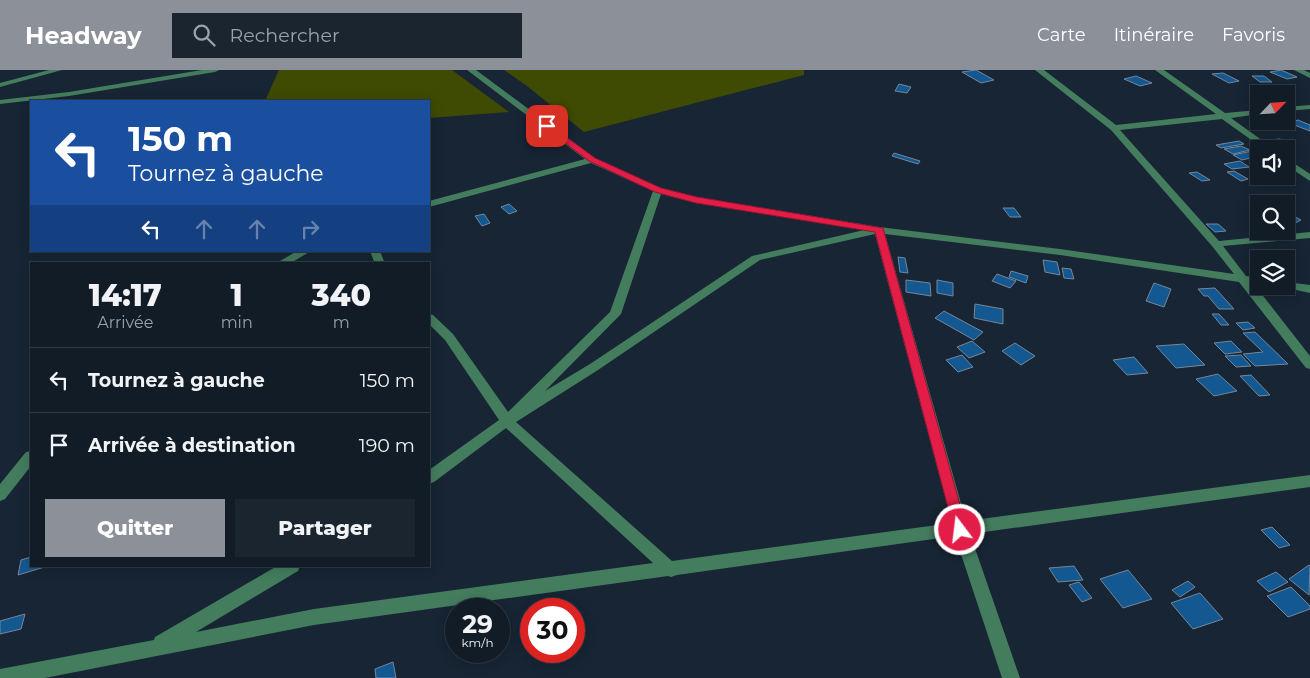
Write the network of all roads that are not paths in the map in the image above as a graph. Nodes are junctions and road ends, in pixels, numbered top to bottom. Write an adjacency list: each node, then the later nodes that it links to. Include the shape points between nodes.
1 (58, 70): 8 (street)
2 (215, 70): 9 (street)
3 (471, 70): 16 (street)
4 (1040, 70): 14 (street)
5 (1159, 70): 13 (street)
6 (1298, 70): 7 (street)
7 (1310, 76)
8 (0, 85)
9 (0, 102)
10 (1310, 107): 11 (street)
11 (1295, 108)
12 (1250, 113): 13 (street)
13 (1222, 115): 14 (street); 15 (street)
14 (1114, 128): 23 (street)
15 (1257, 140)
16 (592, 160): 19 (street); 20 (street)
17 (1295, 167): 18 (street)
18 (1310, 178)
19 (658, 190): 21 (street, via 696,200); 32 (street, via 615,314)
20 (430, 204)
21 (879, 230): 26 (street); 32 (street, via 756,258); 37 (street)
22 (1310, 235): 23 (street)
23 (1216, 244): 26 (street)
24 (304, 252): 25 (street)
25 (284, 262)
26 (1241, 278): 27 (street); 31 (street)
27 (1250, 280)
28 (1295, 286): 29 (street)
29 (1310, 289)
30 (430, 319): 32 (street, via 449,337)
31 (1310, 365)
32 (507, 421): 34 (street); 39 (street)
33 (30, 457): 36 (street)
34 (430, 477)
35 (1310, 481): 37 (street)
36 (0, 495)
37 (960, 530): 39 (street); 42 (street)
38 (290, 567): 40 (street)
39 (671, 570): 40 (street, via 314,618)
40 (152, 648): 41 (street)
41 (0, 678)
42 (1011, 678)

